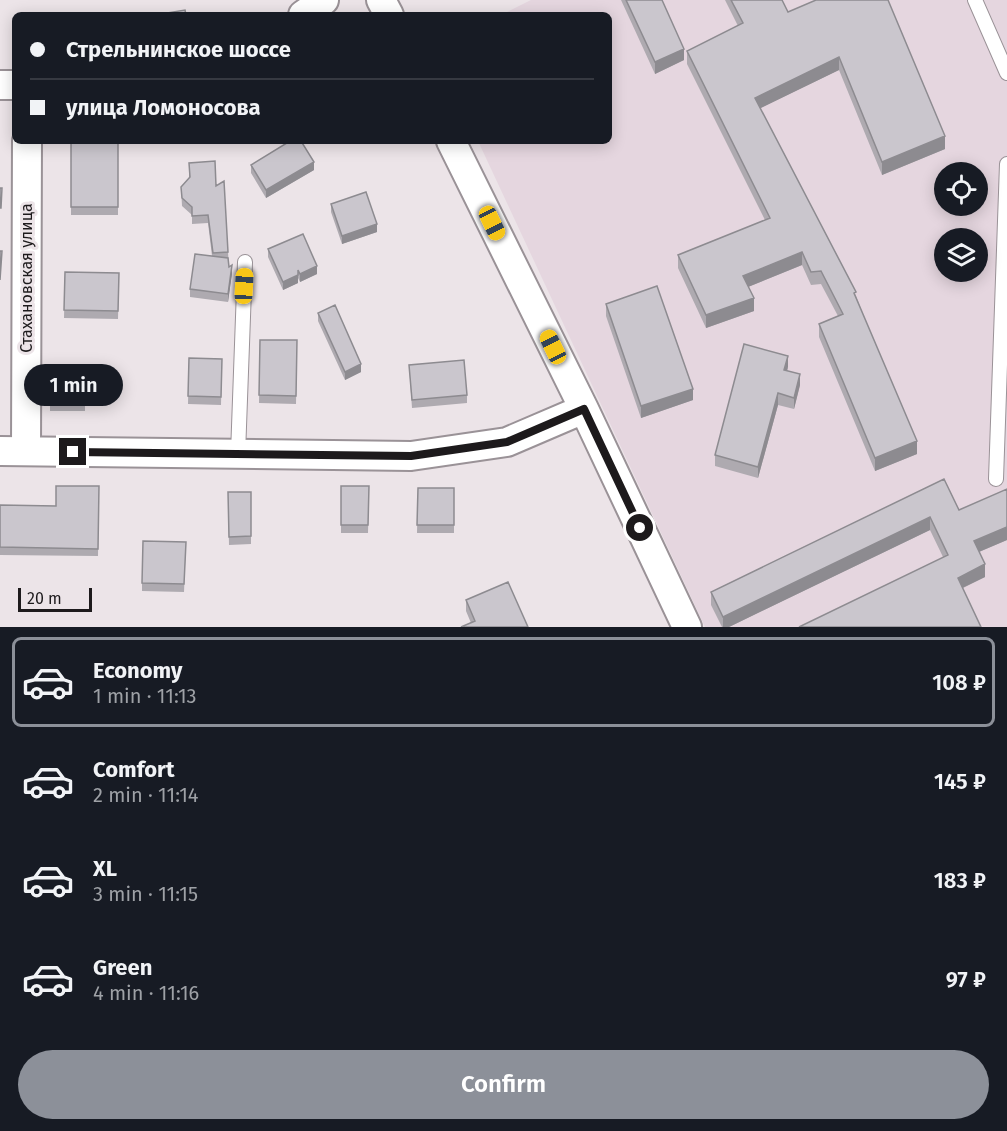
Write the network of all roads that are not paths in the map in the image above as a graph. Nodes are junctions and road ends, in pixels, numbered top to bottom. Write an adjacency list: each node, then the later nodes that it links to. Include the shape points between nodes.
1 (324, 0): 3 (street)
2 (975, 0): 4 (lane)
3 (307, 12)
4 (1007, 73)
5 (27, 144): 10 (street, Стахановская улица)
6 (452, 144): 9 (street)
7 (1007, 164): 12 (lane)
8 (245, 262): 11 (lane)
9 (584, 409): 11 (street, via 507,442 411,456); 13 (street)
10 (13, 451): 11 (street)
11 (238, 454)
12 (996, 479)
13 (687, 627)

